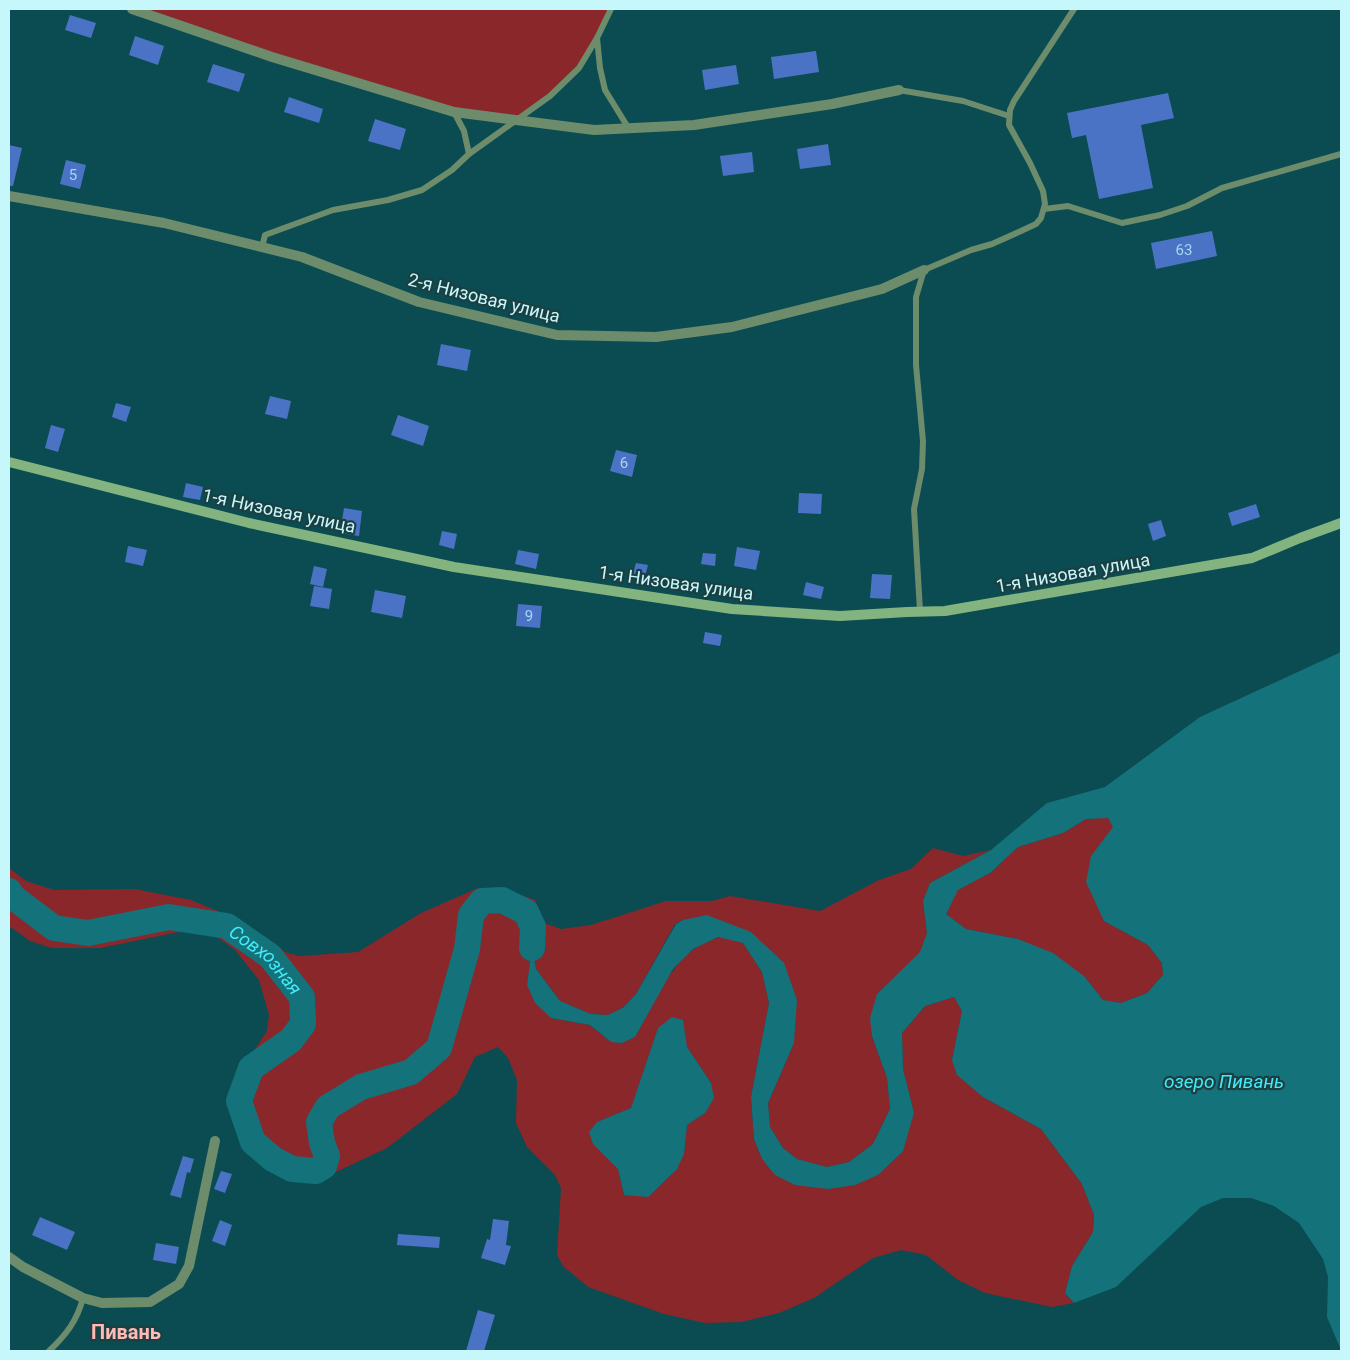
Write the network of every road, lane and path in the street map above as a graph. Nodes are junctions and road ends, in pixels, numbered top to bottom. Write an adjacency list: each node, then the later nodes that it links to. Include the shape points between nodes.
1 (132, 9): 6 (street, via 272,57)
2 (611, 9): 4 (lane)
3 (1074, 9): 7 (lane, via 1014,101)
4 (597, 38): 8 (lane, via 579,68 550,96); 9 (lane, via 605,90)
5 (899, 90): 7 (lane, via 963,101); 9 (street, via 832,104 694,125)
6 (454, 112): 8 (street); 10 (lane, via 464,131)
7 (1009, 116): 13 (lane, via 1011,128 1043,191)
8 (515, 121): 9 (street, via 594,130); 10 (lane)
9 (629, 129)
10 (469, 154): 14 (lane, via 422,190 333,210 265,235)
11 (1341, 154): 13 (lane, via 1222,188 1187,206 1160,215 1122,223 1068,206)
12 (9, 196): 14 (street, 2-я Низовая улица, via 164,223)
13 (1044, 209): 15 (lane, via 1040,220 1028,228)
14 (262, 247): 15 (street, 2-я Низовая улица, via 302,257 419,302 557,334 656,337 732,327 882,289)
15 (924, 270): 18 (lane, via 916,297 916,365 923,441 922,469 914,509)
16 (9, 462): 18 (street, 1-я Низовая улица, via 249,523 454,567 732,610 840,616)
17 (1341, 523): 18 (street, 1-я Низовая улица, via 1252,558 945,611)
18 (920, 612)
19 (215, 1141): 21 (street, via 189,1266 178,1284 150,1302 102,1303)
20 (9, 1257): 21 (street)
21 (83, 1298): 22 (lane, via 78,1316)
22 (49, 1351)

